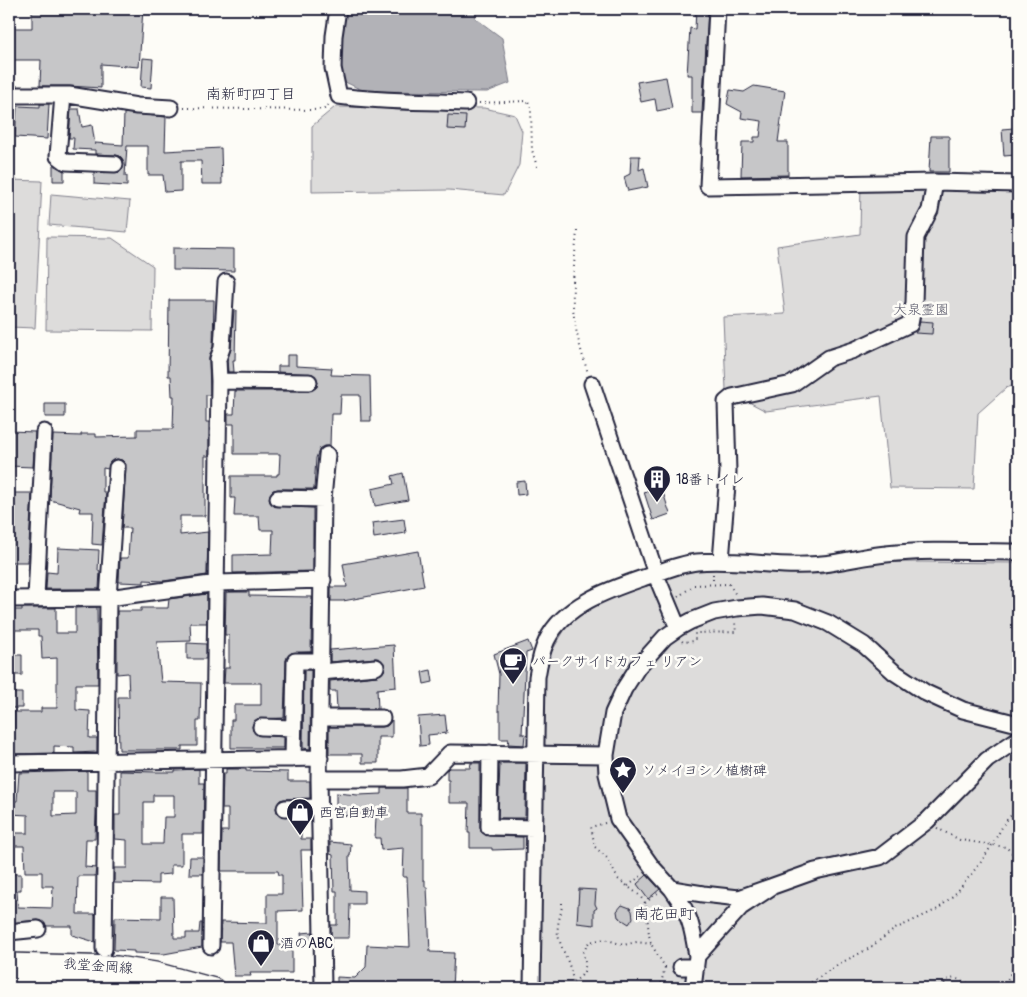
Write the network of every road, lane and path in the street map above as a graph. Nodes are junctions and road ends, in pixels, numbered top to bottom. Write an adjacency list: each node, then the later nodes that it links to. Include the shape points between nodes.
1 (338, 9): 5 (street, via 333,68)
2 (717, 9): 10 (street, via 708,186)
3 (9, 95): 4 (street)
4 (63, 95): 7 (street); 8 (street, via 58,156 66,162)
5 (339, 96): 6 (street, via 370,101); 7 (path, via 324,109 313,110)
6 (466, 103): 9 (path, via 528,100 532,150)
7 (171, 108)
8 (115, 164)
9 (538, 170)
10 (935, 182): 11 (street); 23 (street, via 930,210 916,237 914,303 910,324 830,358 792,384 732,397 726,402 728,472)
11 (1018, 184)
12 (577, 231): 16 (path, via 573,306 578,341)
13 (226, 282): 14 (street, via 222,348 218,359)
14 (219, 381): 15 (street); 26 (street)
15 (309, 382)
16 (592, 384): 24 (street)
17 (44, 432): 27 (street)
18 (327, 455): 21 (street)
19 (117, 468): 28 (street)
20 (278, 498): 21 (street)
21 (324, 499): 25 (street)
22 (1018, 552): 23 (street, via 888,553 822,564)
23 (721, 561): 24 (street, via 688,564)
24 (656, 574): 30 (street); 40 (street, via 592,598 568,614 547,640 537,677)
25 (323, 580): 26 (street); 31 (street)
26 (218, 583): 28 (street); 44 (street)
27 (36, 598): 28 (street); 29 (street)
28 (108, 598): 45 (street)
29 (9, 599)
30 (678, 628): 35 (street, via 714,612 737,608 762,606 795,610 828,623 864,645 894,672 926,693 963,710); 41 (street, via 638,666 624,689 613,713)
31 (321, 666): 32 (street); 33 (street); 37 (street, via 295,661)
32 (376, 666)
33 (320, 718): 34 (street); 42 (street)
34 (382, 718)
35 (1018, 724)
36 (261, 727): 37 (street)
37 (294, 728): 43 (street)
38 (1018, 739): 52 (street, via 987,760)
39 (490, 753): 40 (street); 47 (street, via 450,753 428,776); 53 (street, via 489,827)
40 (536, 754): 41 (street); 53 (street)
41 (606, 755): 51 (street)
42 (320, 758): 43 (street); 47 (street)
43 (293, 759): 44 (street)
44 (213, 760): 45 (street); 65 (street)
45 (106, 761): 46 (street); 66 (street)
46 (9, 763)
47 (319, 780): 48 (street)
48 (319, 807): 49 (street); 77 (street)
49 (285, 808)
50 (1018, 808): 54 (path, via 1005,822)
51 (612, 821): 56 (street); 57 (path, via 591,827 595,847 607,858 618,880)
52 (927, 821): 54 (path, via 960,840); 59 (street, via 880,857 815,871)
53 (534, 828): 78 (street)
54 (992, 845): 55 (path, via 1006,847); 82 (path, via 957,892 938,909 896,929)
55 (1018, 862)
56 (652, 867): 57 (path); 58 (street)
57 (628, 886): 61 (path)
58 (670, 886): 59 (street, via 739,898); 61 (path); 68 (street, via 691,921)
59 (774, 886): 68 (street, via 741,907)
60 (562, 903): 73 (path, via 558,933)
61 (645, 903): 64 (path)
62 (38, 929): 63 (street)
63 (9, 932)
64 (651, 944): 70 (path); 73 (path, via 623,945 605,939 589,942 582,952 585,972)
65 (211, 946)
66 (104, 949)
67 (1018, 954): 85 (path)
68 (697, 961): 70 (street); 81 (street)
69 (9, 963): 76 (main road, 我堂金岡線, via 117,966 155,972)
70 (673, 967): 80 (path)
71 (9, 977): 72 (main road, 我堂金岡線)
72 (38, 982): 74 (main road, 我堂金岡線, via 80,978)
73 (573, 982): 79 (path)
74 (118, 985): 75 (main road, 我堂金岡線)
75 (158, 988)
76 (214, 988)
77 (323, 988)
78 (532, 988)
79 (572, 988)
80 (660, 988)
81 (693, 988)
82 (804, 988)
83 (942, 988): 84 (path, via 951,978)
84 (977, 988)
85 (1003, 988)

